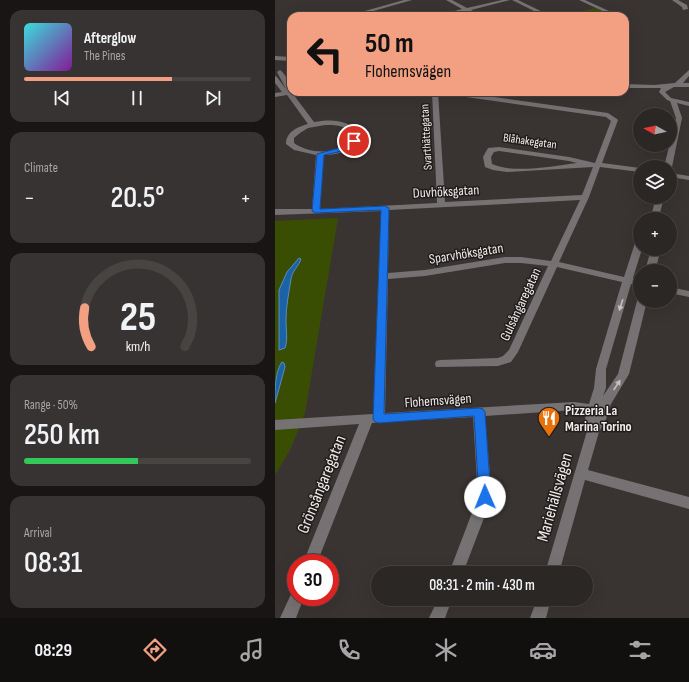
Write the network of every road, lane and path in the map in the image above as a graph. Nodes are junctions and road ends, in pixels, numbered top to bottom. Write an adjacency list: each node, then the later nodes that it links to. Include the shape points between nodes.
1 (410, 0): 10 (street)
2 (448, 0): 9 (street)
3 (508, 0): 9 (street)
4 (514, 0): 13 (street)
5 (581, 0): 14 (street)
6 (674, 0): 7 (street); 8 (street)
7 (689, 3)
8 (687, 8): 15 (street, via 685,12)
9 (465, 9): 11 (street); 12 (street)
10 (365, 12)
11 (454, 12)
12 (471, 12)
13 (540, 12)
14 (608, 12)
15 (689, 15)
16 (275, 58): 17 (street)
17 (287, 59)
18 (287, 71): 19 (street)
19 (277, 72): 24 (street)
20 (689, 72): 22 (street, via 683,80)
21 (275, 78): 27 (street, via 282,90)
22 (673, 85): 23 (street); 26 (street); 33 (street, via 663,91)
23 (689, 85)
24 (287, 86)
25 (629, 87): 26 (street)
26 (636, 88): 33 (street)
27 (287, 92)
28 (287, 93): 29 (street)
29 (275, 95)
30 (291, 96): 37 (street)
31 (435, 96): 48 (street, Svarthättegatan)
32 (473, 96): 40 (street, via 614,117 615,120)
33 (669, 99): 34 (street); 36 (street)
34 (689, 104)
35 (689, 108): 36 (street)
36 (679, 118): 39 (street)
37 (312, 125): 38 (street, via 295,132 290,138 290,144 298,150); 38 (street, via 343,125 352,129 356,135 347,147)
38 (321, 154): 50 (street)
39 (670, 160)
40 (593, 165): 40 (street, Blåhakegatan, via 505,170 488,166 487,157 491,150 499,148); 41 (street); 42 (street); 47 (street)
41 (633, 169)
42 (633, 174)
43 (677, 176): 44 (street)
44 (689, 178)
45 (677, 181): 46 (street)
46 (689, 183)
47 (585, 197): 48 (street, Duvhöksgatan); 53 (street)
48 (441, 205): 49 (street, Duvhöksgatan)
49 (385, 208): 50 (street, Duvhöksgatan); 54 (street)
50 (316, 211): 51 (street, Duvhöksgatan)
51 (275, 212)
52 (636, 256): 55 (street, Mariehällsvägen)
53 (554, 264): 54 (street, Sparvhöksgatan, via 505,260 445,271); 55 (street, Sparvhöksgatan); 60 (street, Gulsångaregatan, via 513,352 507,359 498,362)
54 (383, 276): 63 (street)
55 (629, 281): 56 (street, Sparvhöksgatan); 61 (street, Mariehällsvägen, one-way to 61, via 603,361)
56 (633, 282)
57 (677, 291): 58 (street)
58 (689, 294)
59 (640, 308): 61 (street, Mariehällsvägen, one-way to 59, via 623,374)
60 (440, 364)
61 (598, 410): 62 (street, Flohemsvägen, via 574,406); 65 (street, Mariehällsvägen)
62 (479, 412): 63 (street, Flohemsvägen); 68 (street, via 485,497)
63 (373, 419): 64 (street, Flohemsvägen); 67 (street, Grönsångaregatan)
64 (275, 425)
65 (581, 473): 66 (street); 69 (street, Mariehällsvägen)
66 (689, 503)
67 (314, 554)
68 (459, 566)
69 (553, 566)
70 (293, 606): 73 (street)
71 (442, 606): 74 (street)
72 (542, 606): 75 (street)
73 (288, 618)
74 (437, 618)
75 (538, 618)

